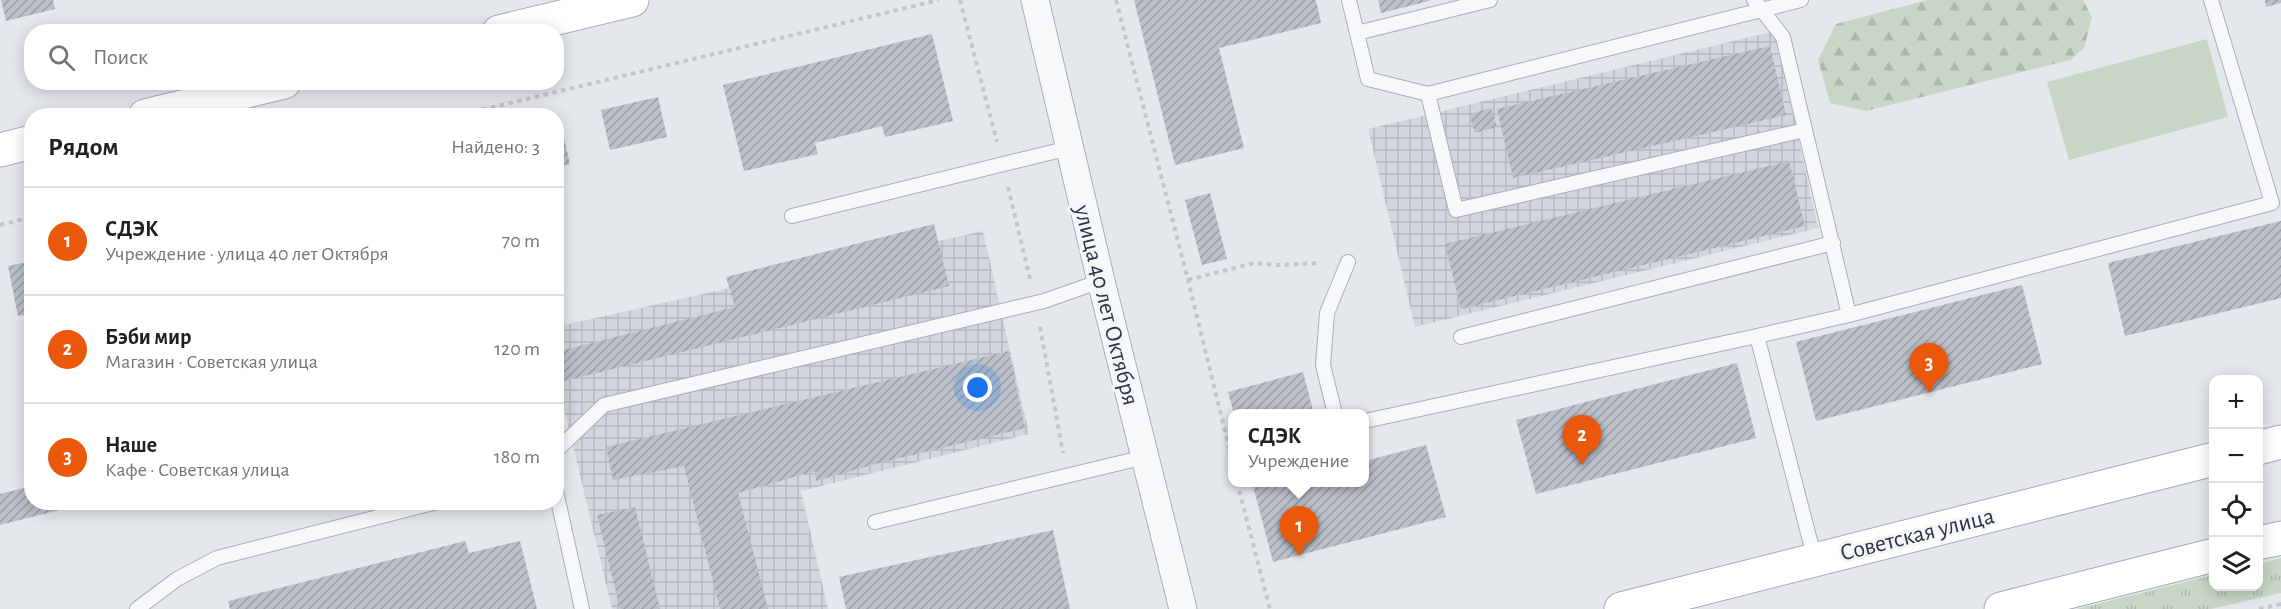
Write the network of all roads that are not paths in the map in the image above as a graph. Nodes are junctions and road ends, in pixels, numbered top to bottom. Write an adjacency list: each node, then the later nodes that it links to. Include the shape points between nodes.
1 (632, 0): 8 (main road)
2 (1035, 0): 15 (street, улица 40 лет Октября)
3 (1349, 0): 9 (lane)
4 (1490, 0): 9 (lane)
5 (1801, 0): 7 (lane)
6 (2211, 0): 21 (lane, via 2272,203)
7 (1758, 4): 11 (lane); 13 (lane, via 1783,37)
8 (532, 24)
9 (1357, 33): 11 (lane, via 1368,79)
10 (251, 90): 12 (main road)
11 (1428, 94): 13 (lane, via 1456,210)
12 (178, 108)
13 (1805, 130): 18 (lane)
14 (24, 144): 16 (main road)
15 (1069, 148): 17 (lane); 20 (street, улица 40 лет Октября)
16 (0, 150)
17 (792, 216)
18 (1833, 243): 21 (lane); 23 (lane)
19 (1348, 262): 24 (lane, via 1327,313 1323,365)
20 (1101, 281): 27 (lane, via 1035,303 604,405); 29 (street, улица 40 лет Октября)
21 (1850, 315): 22 (lane)
22 (1757, 336): 25 (lane); 37 (lane)
23 (1461, 337)
24 (1334, 409)
25 (1369, 420)
26 (2281, 442): 28 (main road)
27 (564, 443)
28 (2263, 447)
29 (1145, 457): 33 (lane); 40 (street, улица 40 лет Октября)
30 (2209, 460): 37 (main road, Советская улица)
31 (406, 510): 38 (lane, via 217,558 177,579)
32 (560, 510): 39 (lane)
33 (875, 522)
34 (2281, 538): 35 (main road)
35 (2263, 542)
36 (2209, 556): 42 (main road)
37 (1815, 560): 41 (main road, Советская улица)
38 (137, 609)
39 (582, 609)
40 (1183, 609)
41 (1621, 609)
42 (2001, 609)

